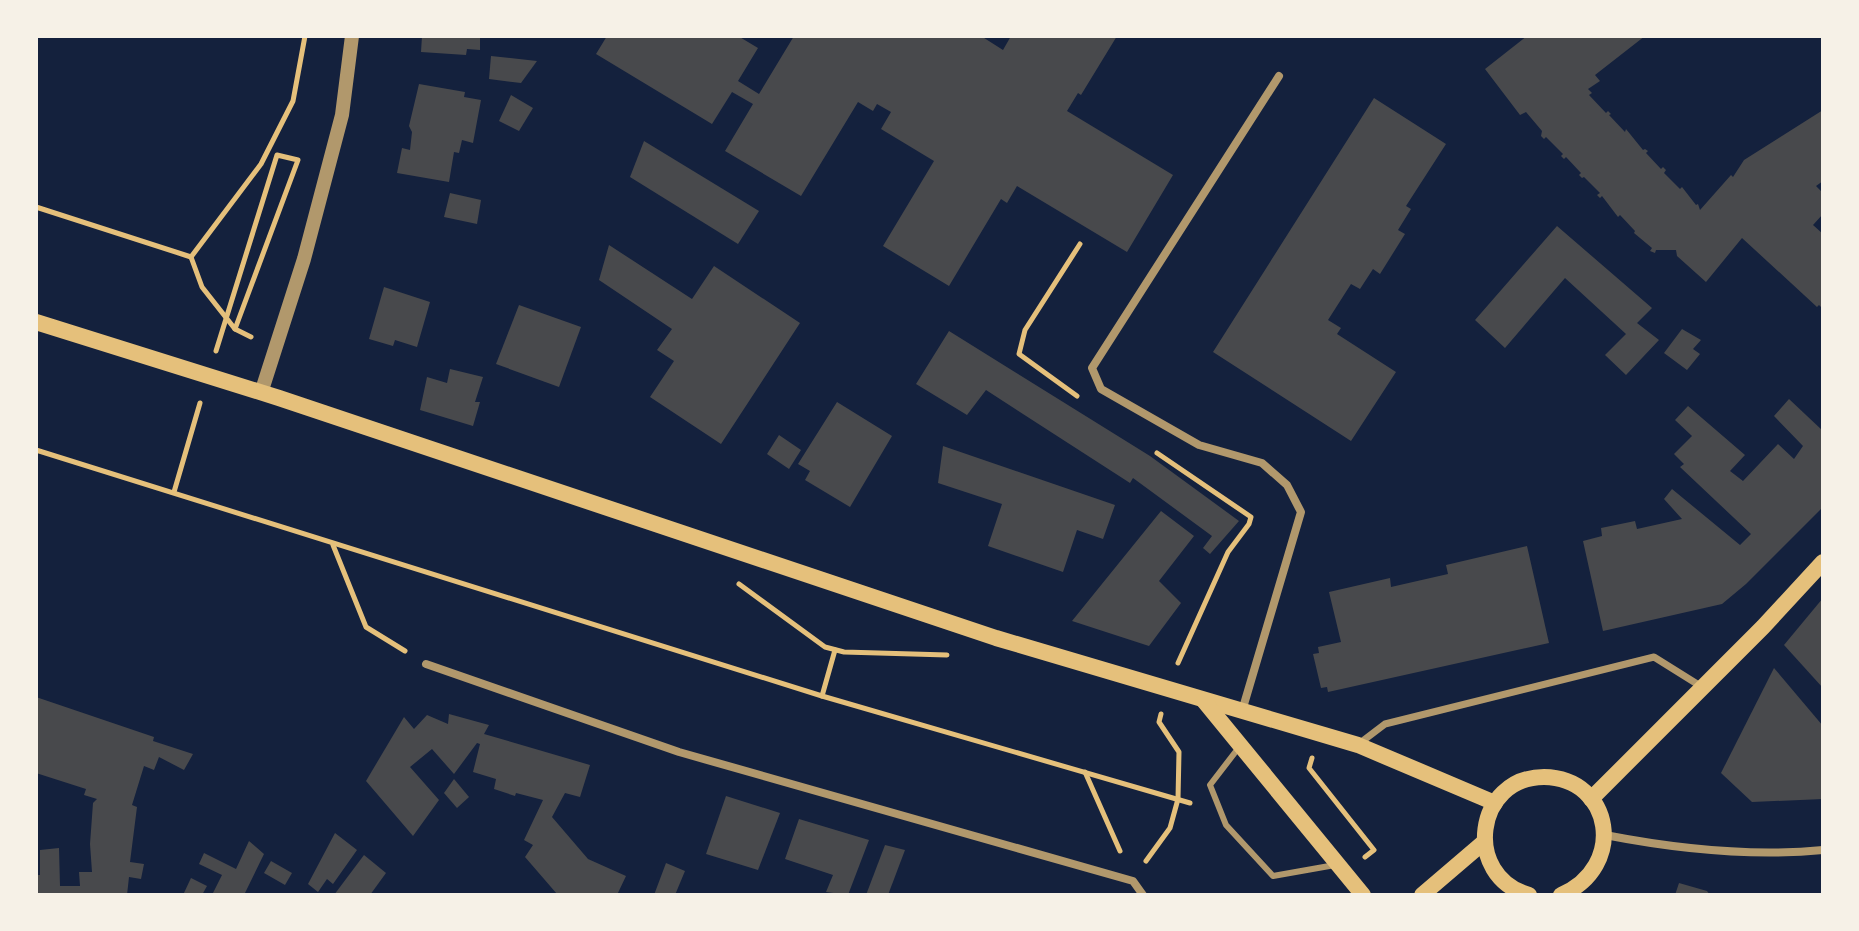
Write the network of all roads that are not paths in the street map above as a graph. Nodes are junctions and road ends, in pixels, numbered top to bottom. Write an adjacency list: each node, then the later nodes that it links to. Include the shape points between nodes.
1 (352, 36): 4 (street, via 342,115)
2 (1279, 76): 9 (street, via 1092,368 1101,389 1199,445 1262,463 1287,485 1301,512)
3 (36, 322): 4 (main road)
4 (261, 393): 8 (main road, via 996,638)
5 (1823, 562): 7 (main road)
6 (426, 664): 18 (street, via 679,752 1133,881)
7 (1702, 687): 10 (street, via 1654,657 1385,724); 12 (main road)
8 (1203, 700): 9 (main road); 11 (main road)
9 (1242, 712): 10 (main road)
10 (1358, 745): 13 (main road)
11 (1240, 746): 17 (main road); 17 (lane, via 1210,785 1226,825 1273,876)
12 (1591, 799): 13 (main road, via 1561,779 1542,777 1523,781); 14 (main road)
13 (1495, 803): 15 (main road)
14 (1605, 835): 16 (street, via 1683,849); 22 (main road, via 1590,878)
15 (1484, 842): 20 (main road); 21 (main road, via 1497,874)
16 (1823, 850)
17 (1337, 865): 19 (main road)
18 (1143, 895)
19 (1363, 895)
20 (1422, 895)
21 (1525, 895)
22 (1561, 895)

